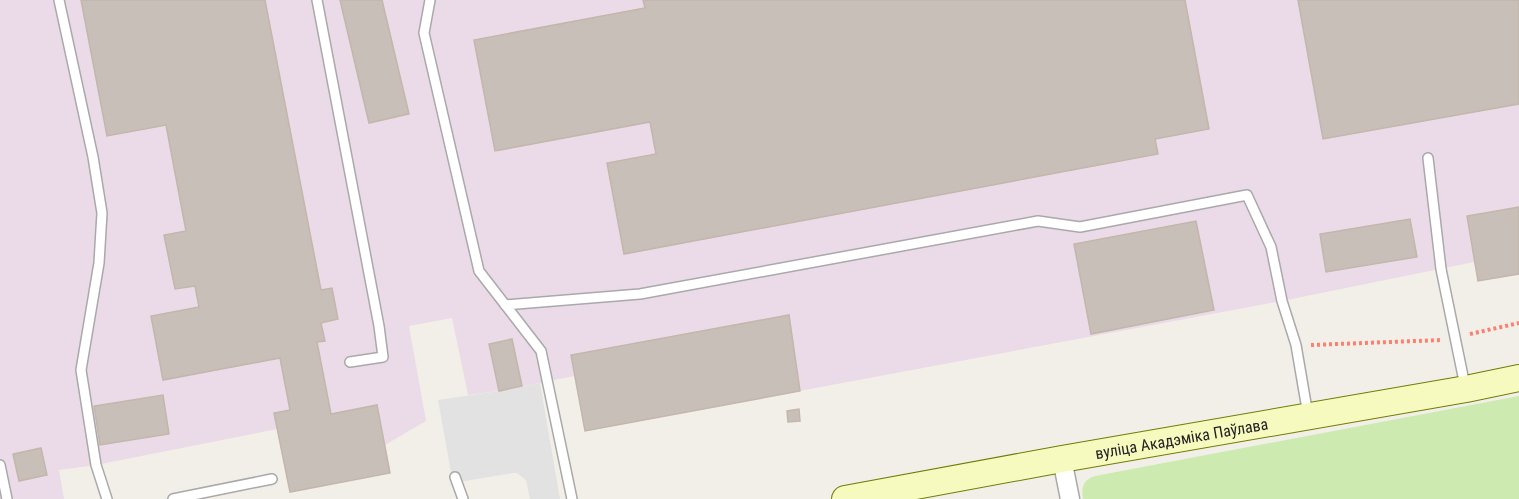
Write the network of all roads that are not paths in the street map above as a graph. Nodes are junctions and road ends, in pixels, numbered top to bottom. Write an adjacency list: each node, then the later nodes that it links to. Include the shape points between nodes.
1 (59, 0): 15 (lane, via 102,213 99,263 81,370 96,465)
2 (317, 0): 6 (lane, via 382,357)
3 (430, 0): 5 (lane, via 424,33 479,271)
4 (1428, 158): 8 (lane, via 1441,269)
5 (505, 305): 9 (lane, via 640,294 1038,221 1080,227 1247,195 1271,247 1296,345); 18 (lane, via 541,351)
6 (350, 362)
7 (1519, 378): 8 (main road, вуліца Акадэміка Паўлава)
8 (1466, 389): 9 (main road, вуліца Акадэміка Паўлава)
9 (1308, 416): 10 (main road, вуліца Акадэміка Паўлава)
10 (1062, 459): 19 (main road, вуліца Акадэміка Паўлава); 20 (street)
11 (0, 465): 14 (lane)
12 (455, 477): 17 (lane)
13 (272, 479): 16 (lane)
14 (8, 499)
15 (107, 499)
16 (173, 499)
17 (463, 499)
18 (572, 499)
19 (845, 499)
20 (1070, 499)

